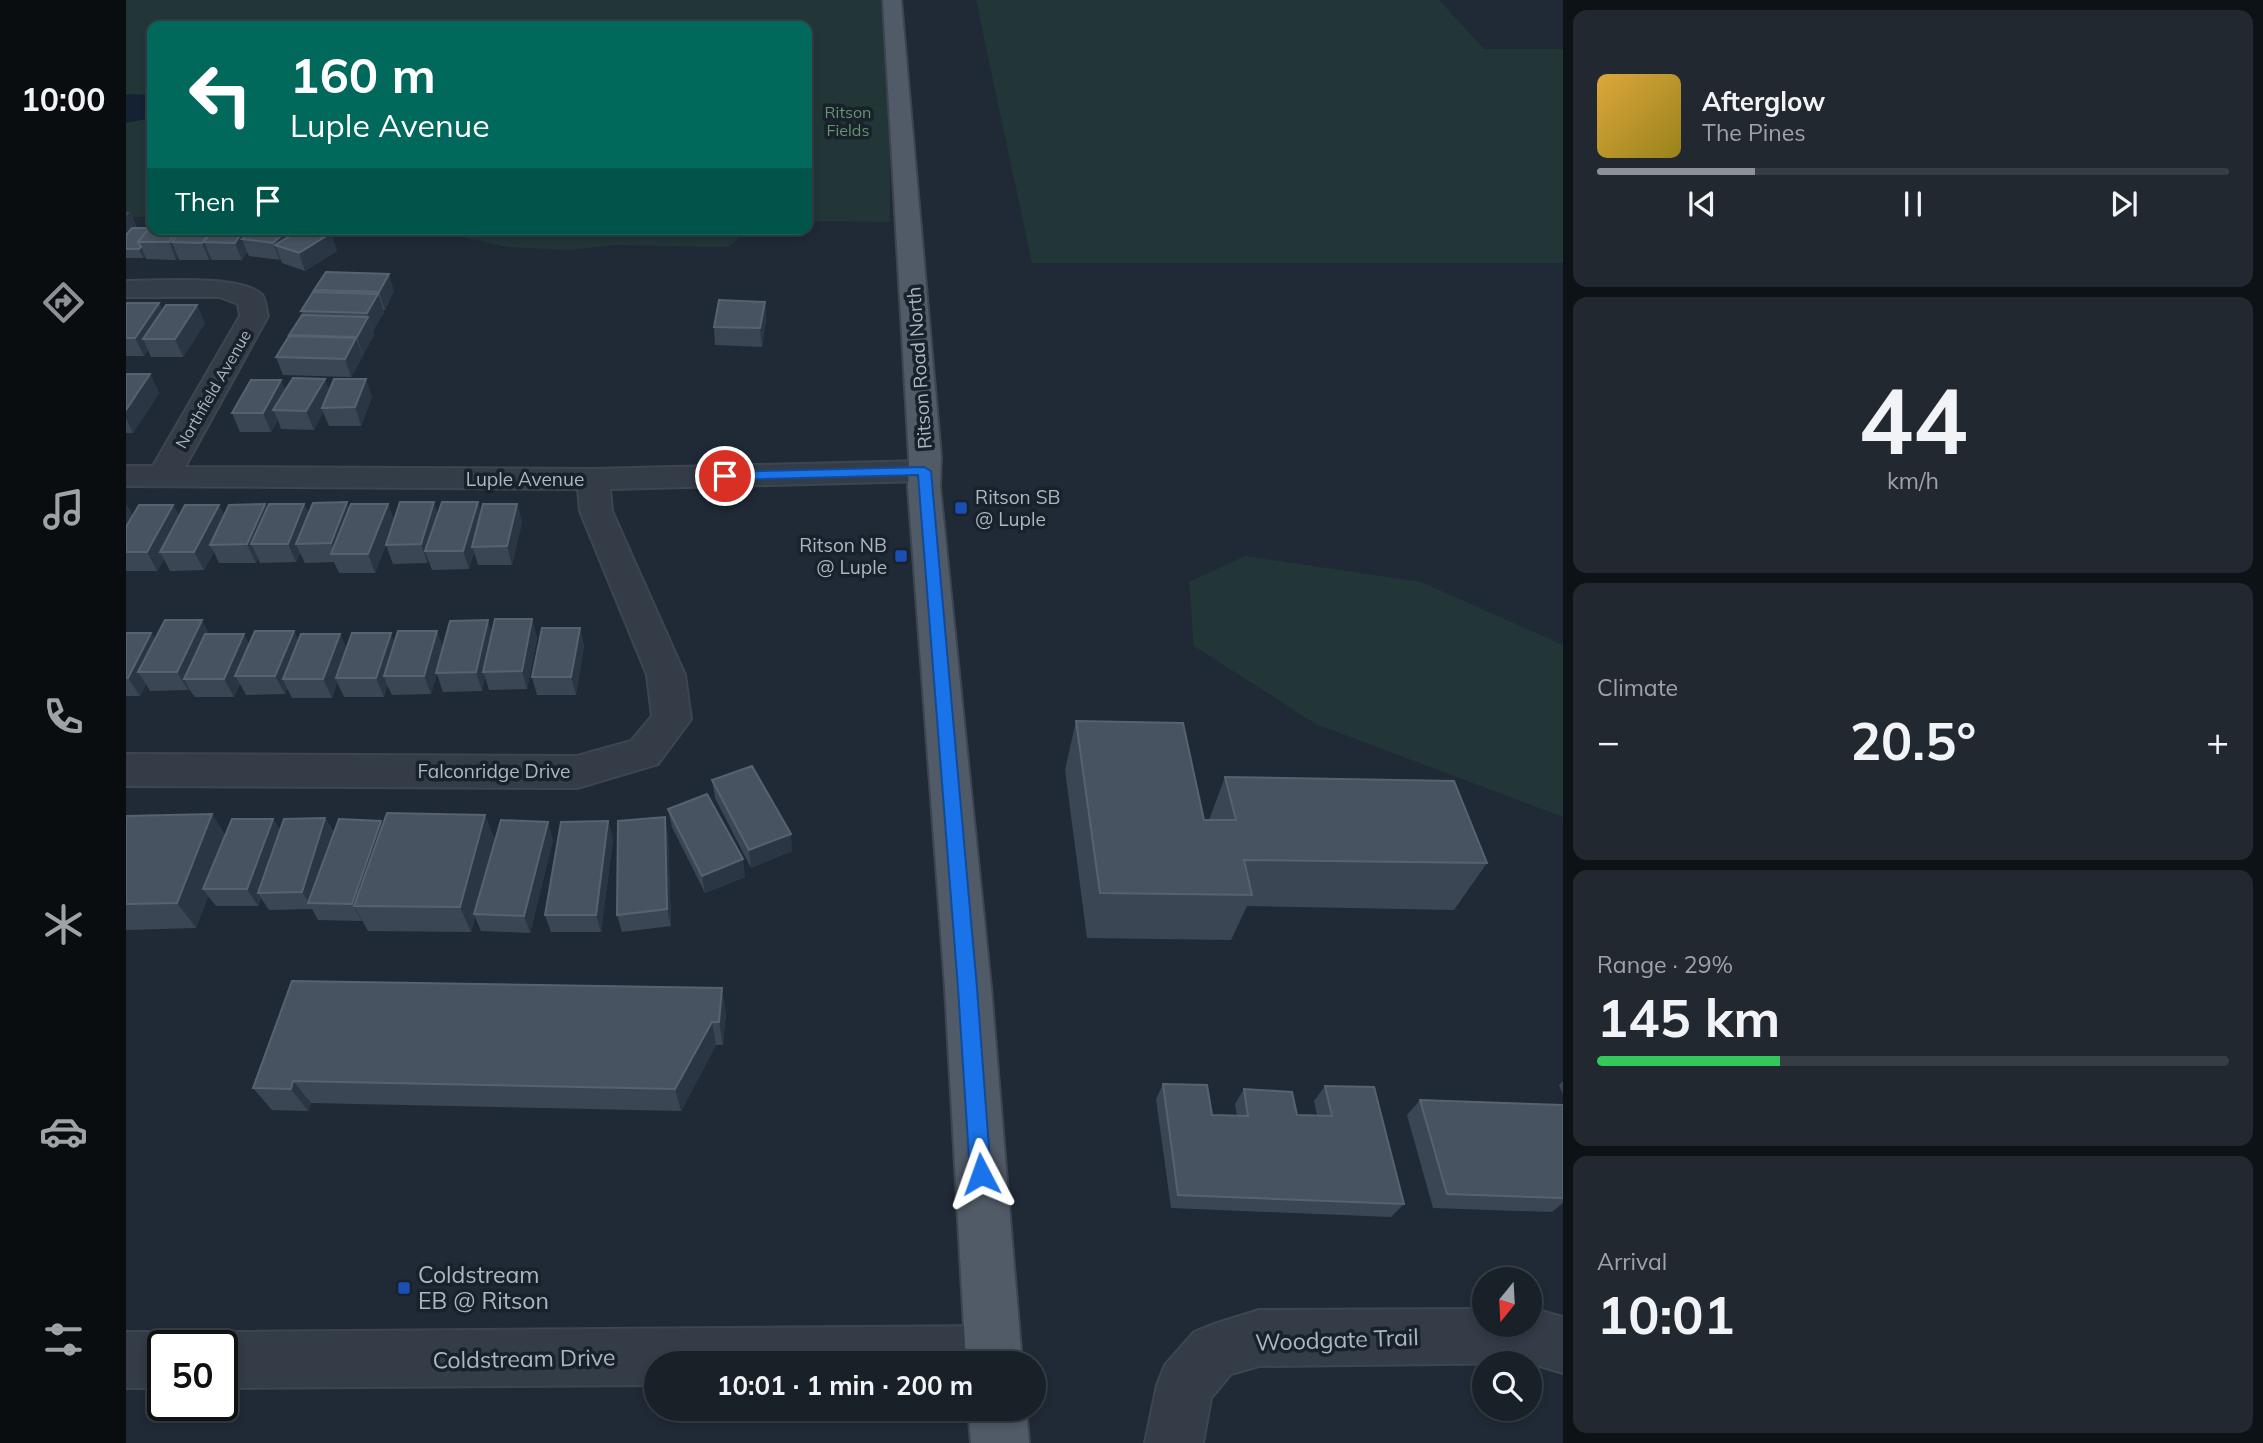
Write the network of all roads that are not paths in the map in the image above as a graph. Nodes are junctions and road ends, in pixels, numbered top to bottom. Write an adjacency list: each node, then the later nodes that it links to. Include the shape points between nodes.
1 (892, 0): 3 (main road, Ritson Road North)
2 (126, 289): 5 (street, Northfield Avenue, via 223,289 251,299 254,316)
3 (924, 471): 6 (street, Luple Avenue); 9 (main road, Ritson Road North)
4 (126, 477): 5 (street, Luple Avenue)
5 (163, 477): 6 (street, Luple Avenue)
6 (593, 479): 7 (street, Falconridge Drive, via 596,511 666,675 672,719 645,753 577,772)
7 (126, 770)
8 (1563, 1345): 16 (street, Woodgate Trail, via 1532,1336 1259,1338 1214,1352 1185,1385)
9 (993, 1351)
10 (644, 1359): 13 (street, Coldstream Drive)
11 (126, 1360): 12 (street)
12 (147, 1360)
13 (238, 1360)
14 (998, 1421): 15 (main road)
15 (1000, 1443)
16 (1174, 1443)

